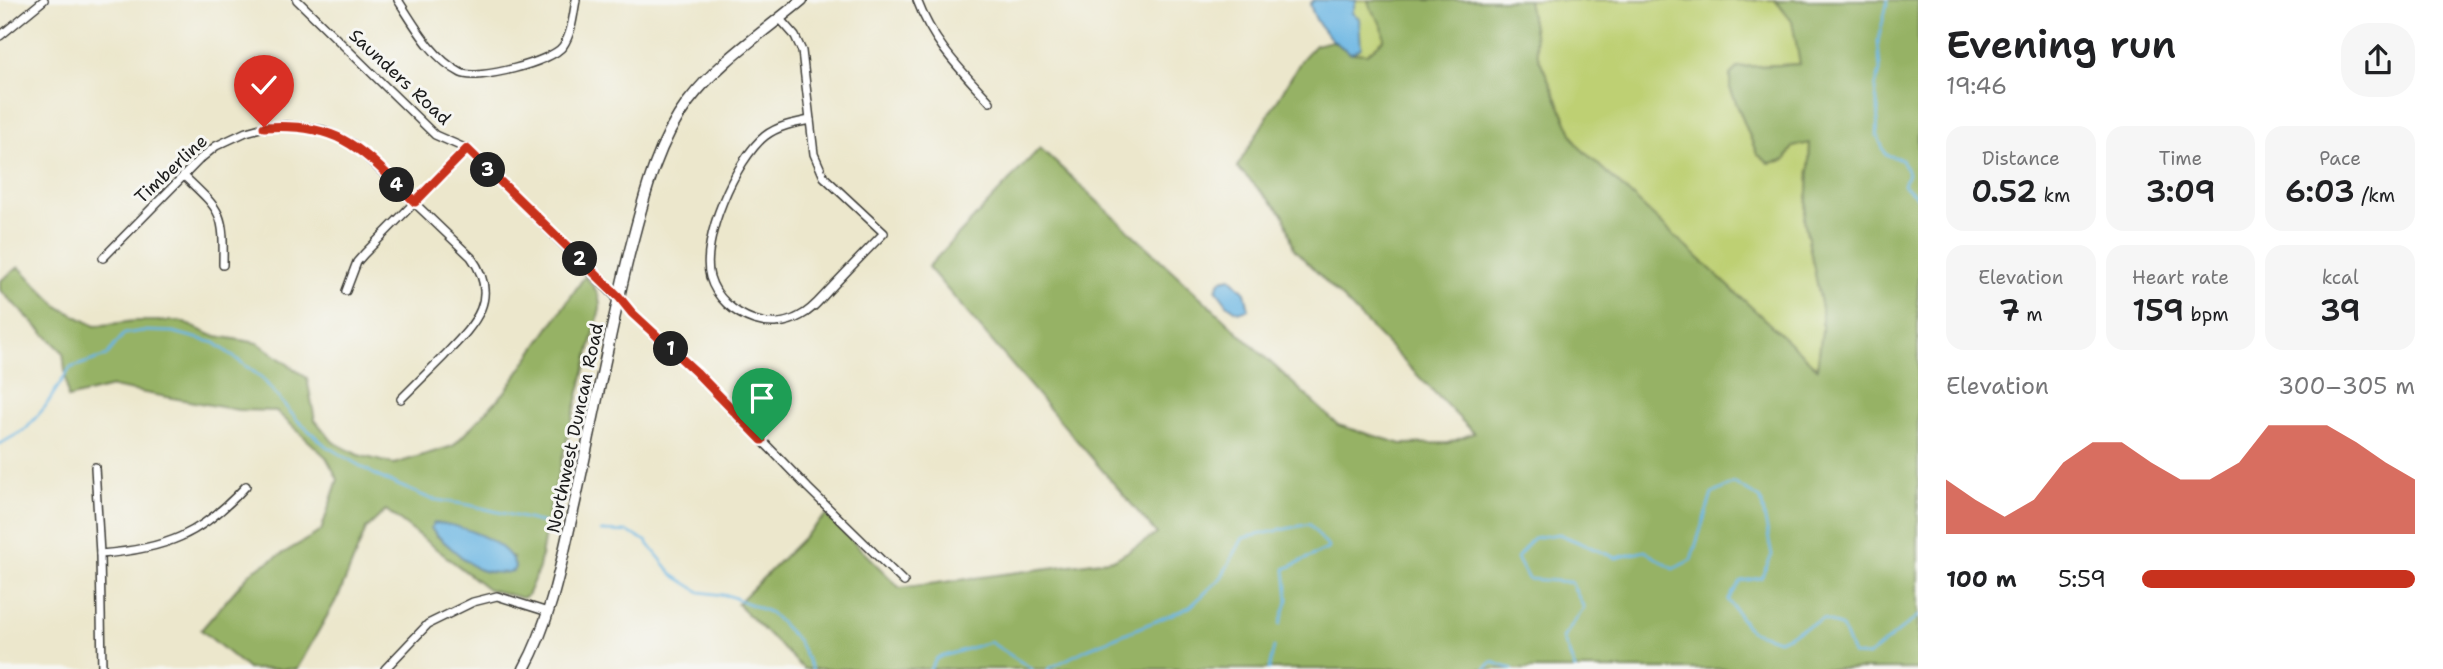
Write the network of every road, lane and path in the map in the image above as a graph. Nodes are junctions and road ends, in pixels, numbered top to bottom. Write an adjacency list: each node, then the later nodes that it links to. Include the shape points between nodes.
1 (44, 0): 8 (street)
2 (297, 0): 11 (street, Saunders Road, via 435,135)
3 (398, 0): 4 (street, via 438,56 463,74 472,75 524,65 562,49 571,31)
4 (576, 0)
5 (802, 0): 7 (street, Northwest Duncan Road)
6 (917, 0): 9 (street, via 925,23 943,50)
7 (780, 19): 10 (street, via 802,51); 17 (street, Northwest Duncan Road, via 689,101 663,144)
8 (0, 36)
9 (990, 102)
10 (810, 120): 10 (street, via 766,135 746,156 724,196 710,249 715,289 733,309 759,322 787,322 811,309 884,233 824,177 814,154)
11 (467, 149): 13 (street); 17 (street, Saunders Road)
12 (184, 176): 13 (street, Timberline, via 216,146 246,132 306,127 353,144); 14 (street, Timberline); 15 (street, via 217,208 224,230)
13 (415, 202): 16 (street, via 357,262); 18 (street, Timberline, via 471,257 484,292 472,328)
14 (103, 258)
15 (223, 265)
16 (346, 291)
17 (619, 297): 22 (street, Saunders Road); 23 (street, Northwest Duncan Road)
18 (401, 400)
19 (96, 467): 21 (street)
20 (246, 486): 21 (street, via 217,515 171,542)
21 (100, 554): 24 (street)
22 (904, 582)
23 (548, 612): 25 (street, via 497,596 473,602 428,624); 26 (street, Northwest Duncan Road)
24 (102, 669)
25 (385, 669)
26 (524, 669)

